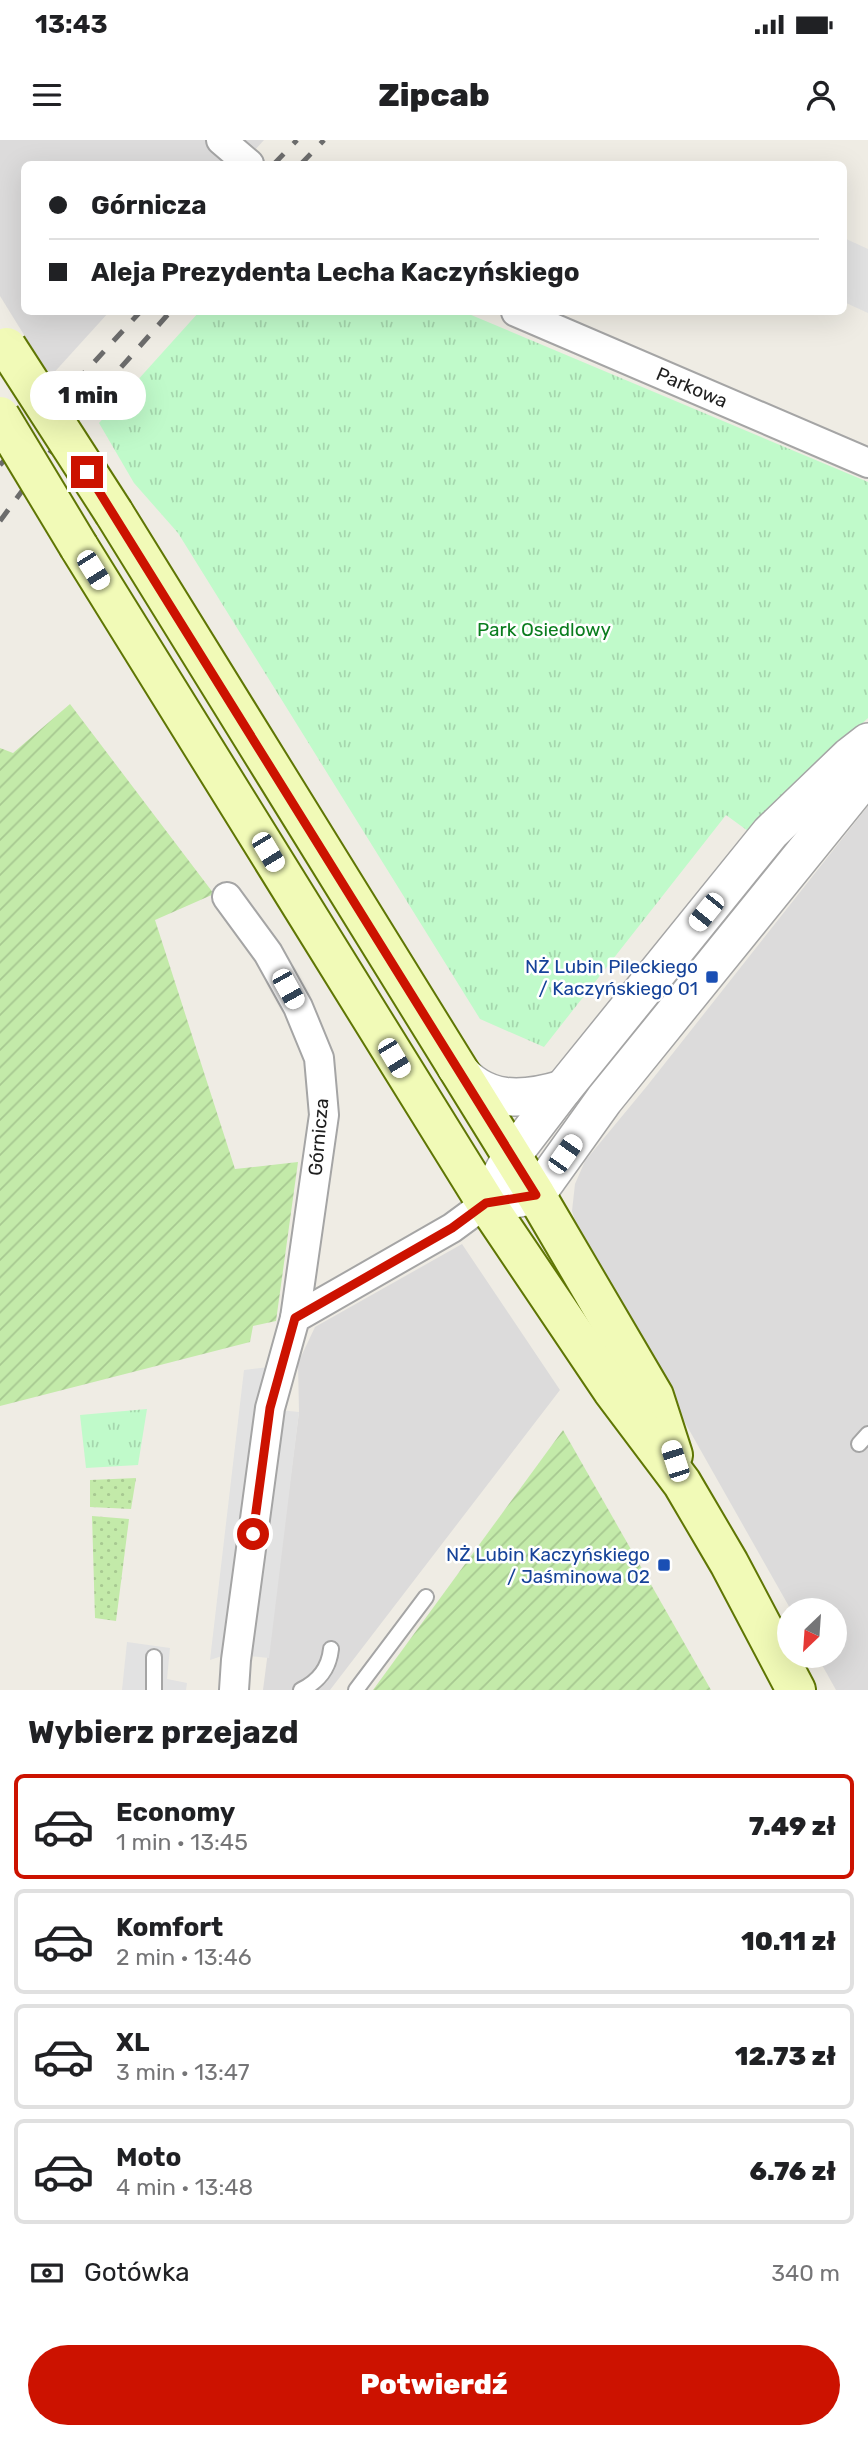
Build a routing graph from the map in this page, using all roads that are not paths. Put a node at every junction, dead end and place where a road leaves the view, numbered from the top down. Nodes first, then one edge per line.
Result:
1 (221, 140) edge
2 (245, 161) edge
3 (523, 315) edge
4 (3, 342) edge
5 (0, 416) edge
6 (868, 463) edge
7 (868, 742) edge
8 (868, 774) edge
9 (227, 897) dead end
10 (456, 1067) junction
11 (563, 1089) junction
12 (511, 1157) junction
13 (536, 1195) junction
14 (486, 1203) junction
15 (295, 1318) junction
16 (682, 1483) junction
17 (426, 1597) dead end
18 (331, 1649) dead end
19 (154, 1657) dead end
20 (153, 1690) edge
21 (234, 1690) edge
22 (301, 1690) edge
23 (356, 1690) edge
24 (796, 1690) edge

1 - 2 street
3 - 6 street, Parkowa
4 - 10 main road, bridge
5 - 14 main road, bridge
7 - 11 street
8 - 13 street
9 - 15 street, Górnicza
10 - 11 street
10 - 12 main road
11 - 12 street
12 - 13 main road
12 - 14 street
13 - 14 street
13 - 16 main road
14 - 15 street
14 - 16 main road
15 - 21 street, Górnicza
16 - 24 main road
17 - 23 lane
18 - 22 lane
19 - 20 lane

